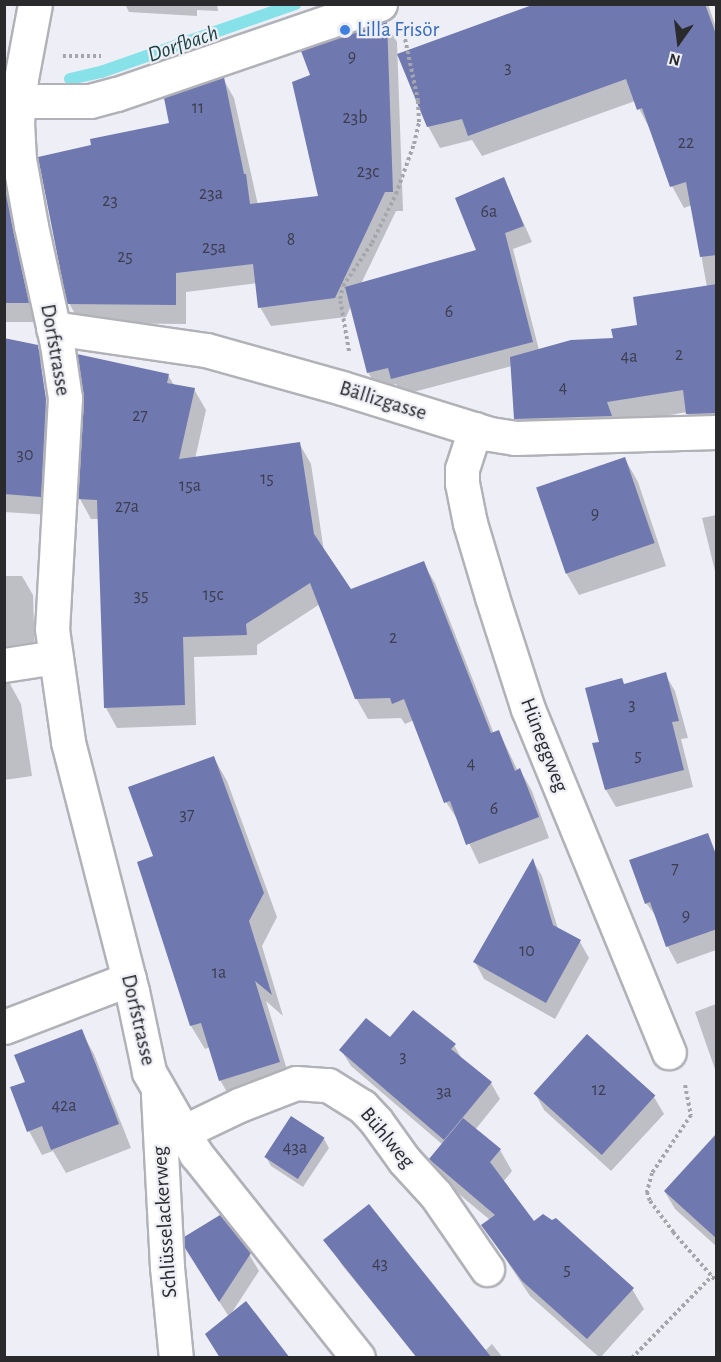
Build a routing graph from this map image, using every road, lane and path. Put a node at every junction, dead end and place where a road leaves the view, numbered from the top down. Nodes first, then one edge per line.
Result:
1 (35, 4) edge
2 (391, 14) edge
3 (108, 54) dead end
4 (17, 65) edge
5 (53, 328) junction
6 (357, 392) junction
7 (475, 429) junction
8 (717, 432) edge
9 (55, 657) junction
10 (4, 665) edge
11 (129, 979) junction
12 (4, 1027) edge
13 (669, 1052) joint
14 (157, 1087) junction
15 (183, 1132) junction
16 (487, 1269) dead end
17 (712, 1276) junction
18 (717, 1281) edge
19 (176, 1358) edge
20 (358, 1358) edge
21 (632, 1358) edge

1 - 4 street, Dorfstrasse
2 - 4 street
2 - 6 path
3 - 4 path
4 - 5 street, Dorfstrasse
5 - 6 street, Bällizgasse
5 - 9 street, Dorfstrasse
6 - 7 street, Bällizgasse
7 - 8 street, Bällizgasse
7 - 13 street, Hüneggweg
9 - 10 street
9 - 11 street, Dorfstrasse
11 - 12 street
11 - 14 street, Dorfstrasse
13 - 17 path
14 - 15 street, Dorfstrasse
14 - 19 street, Schlüsselackerweg
15 - 16 street, Bühlweg
15 - 20 street, Dorfstrasse
17 - 18 path
17 - 21 path

